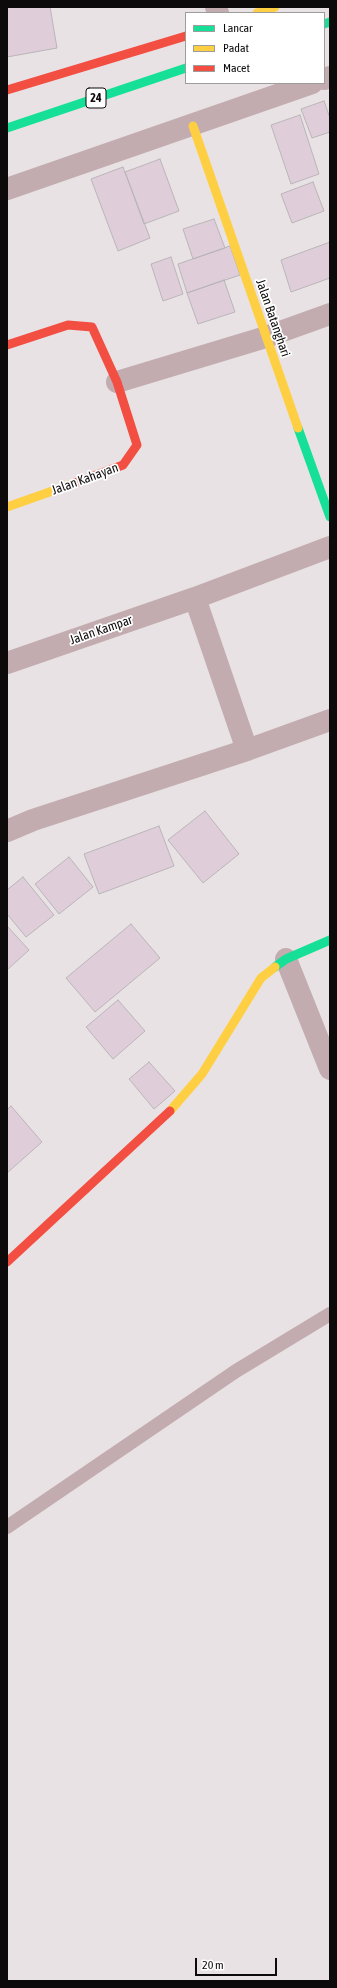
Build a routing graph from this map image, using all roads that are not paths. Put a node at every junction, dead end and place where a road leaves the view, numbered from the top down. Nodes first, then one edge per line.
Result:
1 (275, 7) edge
2 (260, 12) edge
3 (185, 36) edge
4 (185, 68) edge
5 (309, 84) edge
6 (7, 90) edge
7 (193, 126) junction
8 (7, 128) edge
9 (7, 189) edge
10 (330, 314) edge
11 (266, 337) junction
12 (7, 345) edge
13 (118, 382) junction
14 (7, 507) edge
15 (330, 517) edge
16 (330, 547) edge
17 (195, 598) junction
18 (7, 663) edge
19 (330, 720) edge
20 (247, 750) junction
21 (7, 831) edge
22 (330, 940) edge
23 (286, 959) junction
24 (330, 1069) edge
25 (7, 1262) edge
26 (330, 1314) edge
27 (7, 1527) edge

1 - 2 main road
3 - 6 main road
4 - 8 main road, 24
5 - 7 street
7 - 9 street
7 - 11 main road, Jalan Batanghari
10 - 11 street
11 - 13 street
11 - 15 main road, Jalan Batanghari
12 - 13 main road, Jalan Kahayan
13 - 14 main road, Jalan Kahayan
16 - 17 street, Jalan Kampar
17 - 18 street, Jalan Kampar
17 - 20 street
19 - 20 street
20 - 21 street
22 - 23 main road
23 - 24 street
23 - 25 main road
26 - 27 lane

